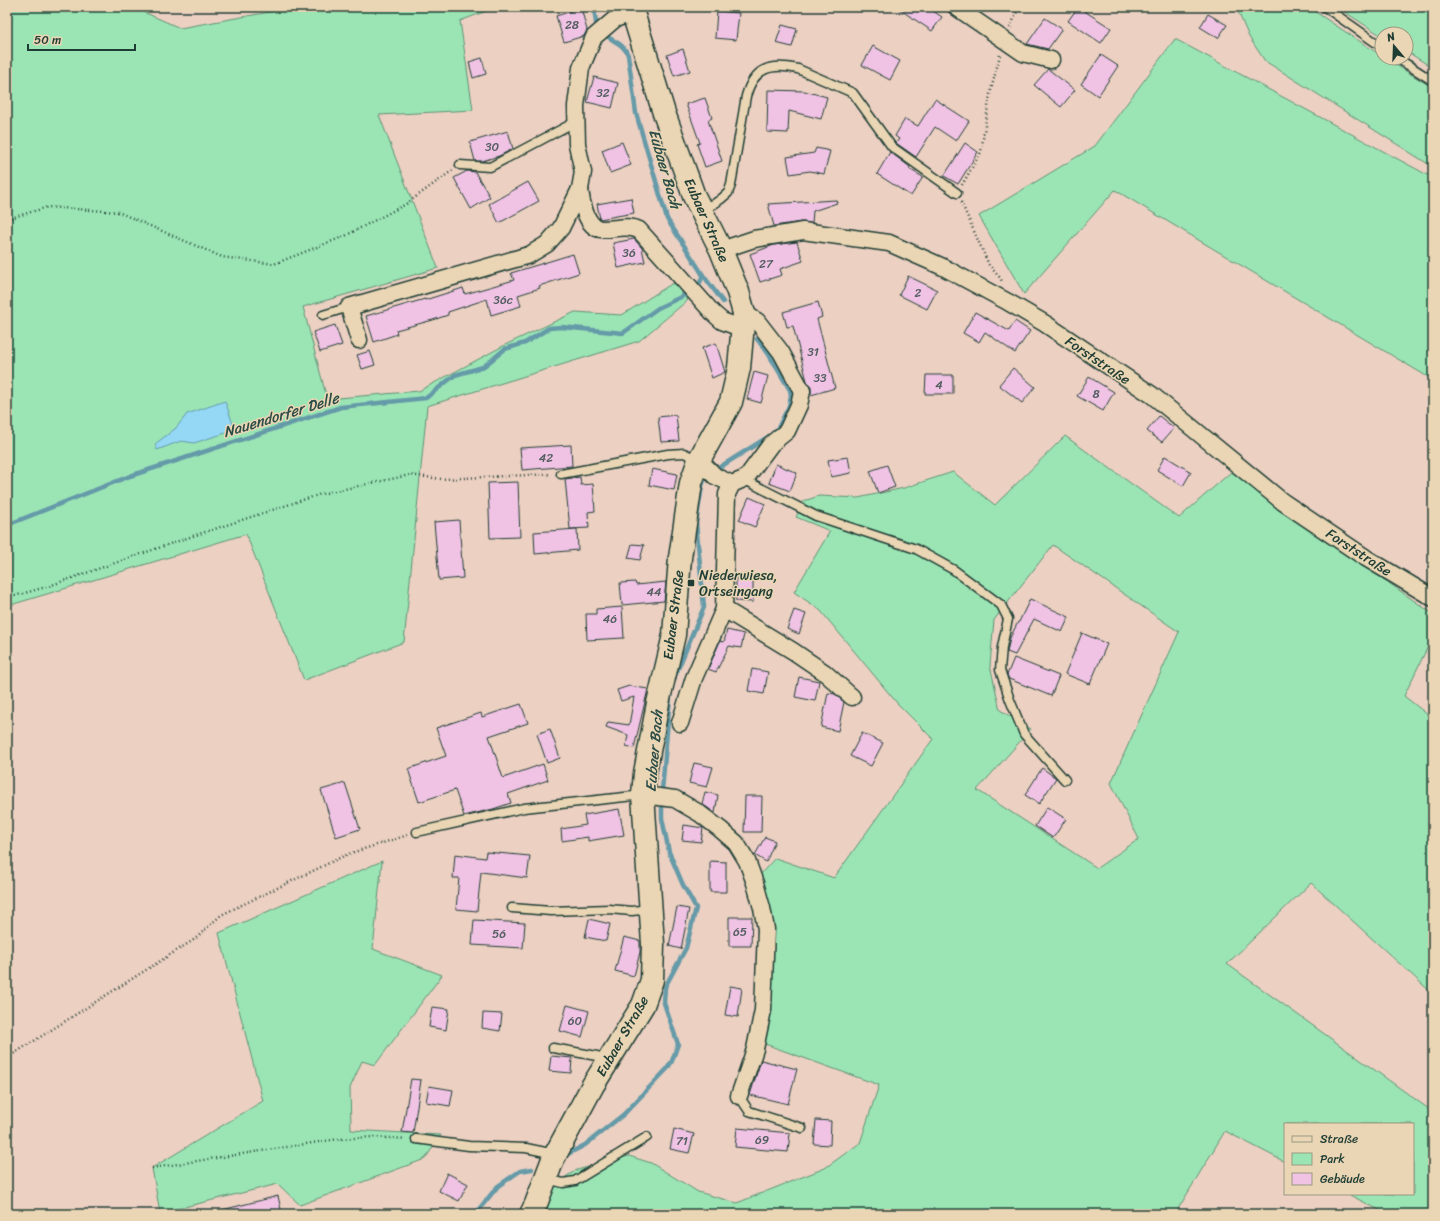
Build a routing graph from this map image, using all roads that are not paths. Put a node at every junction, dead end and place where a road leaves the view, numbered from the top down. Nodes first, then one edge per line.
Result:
1 (956, 7) edge
2 (1325, 7) edge
3 (634, 10) edge
4 (1374, 41) edge
5 (1051, 60) dead end
6 (1410, 66) edge
7 (1433, 81) edge
8 (575, 122) junction
9 (460, 165) road end
10 (580, 189) junction
11 (957, 193) road end
12 (701, 209) junction
13 (721, 250) junction
14 (349, 307) junction
15 (323, 315) dead end
16 (743, 321) junction
17 (359, 340) dead end
18 (708, 468) junction
19 (561, 474) road end
20 (738, 482) junction
21 (1433, 598) edge
22 (724, 609) junction
23 (852, 696) dead end
24 (680, 723) dead end
25 (1065, 780) dead end
26 (656, 796) junction
27 (416, 832) road end
28 (512, 908) dead end
29 (651, 909) junction
30 (553, 1048) dead end
31 (608, 1061) junction
32 (739, 1096) joint
33 (802, 1128) dead end
34 (647, 1137) dead end
35 (416, 1139) road end
36 (556, 1154) junction
37 (546, 1178) junction
38 (531, 1214) edge

1 - 5 street
2 - 4 lane
3 - 8 street, Eubaer Straße
3 - 12 street, Eubaer Straße
6 - 7 lane
8 - 9 lane
8 - 10 street, Eubaer Straße
10 - 14 street, Eubaer Straße
10 - 16 street, Eubaer Straße
11 - 12 lane
12 - 13 street, Eubaer Straße
13 - 16 street, Eubaer Straße
13 - 21 street, Forststraße
14 - 15 lane
14 - 17 street
16 - 18 street, Eubaer Straße
16 - 20 street, Eubaer Straße
18 - 19 lane
18 - 20 street
18 - 26 street, Eubaer Straße
20 - 22 street, Eubaer Straße
20 - 25 lane
22 - 23 street
22 - 24 street, Eubaer Straße
26 - 27 lane
26 - 29 street, Eubaer Straße
26 - 32 street
28 - 29 lane
29 - 31 street, Eubaer Straße
30 - 31 lane
31 - 36 street, Eubaer Straße
32 - 33 lane
34 - 37 lane
35 - 36 lane
36 - 37 street, Eubaer Straße
37 - 38 street, Eubaer Straße

